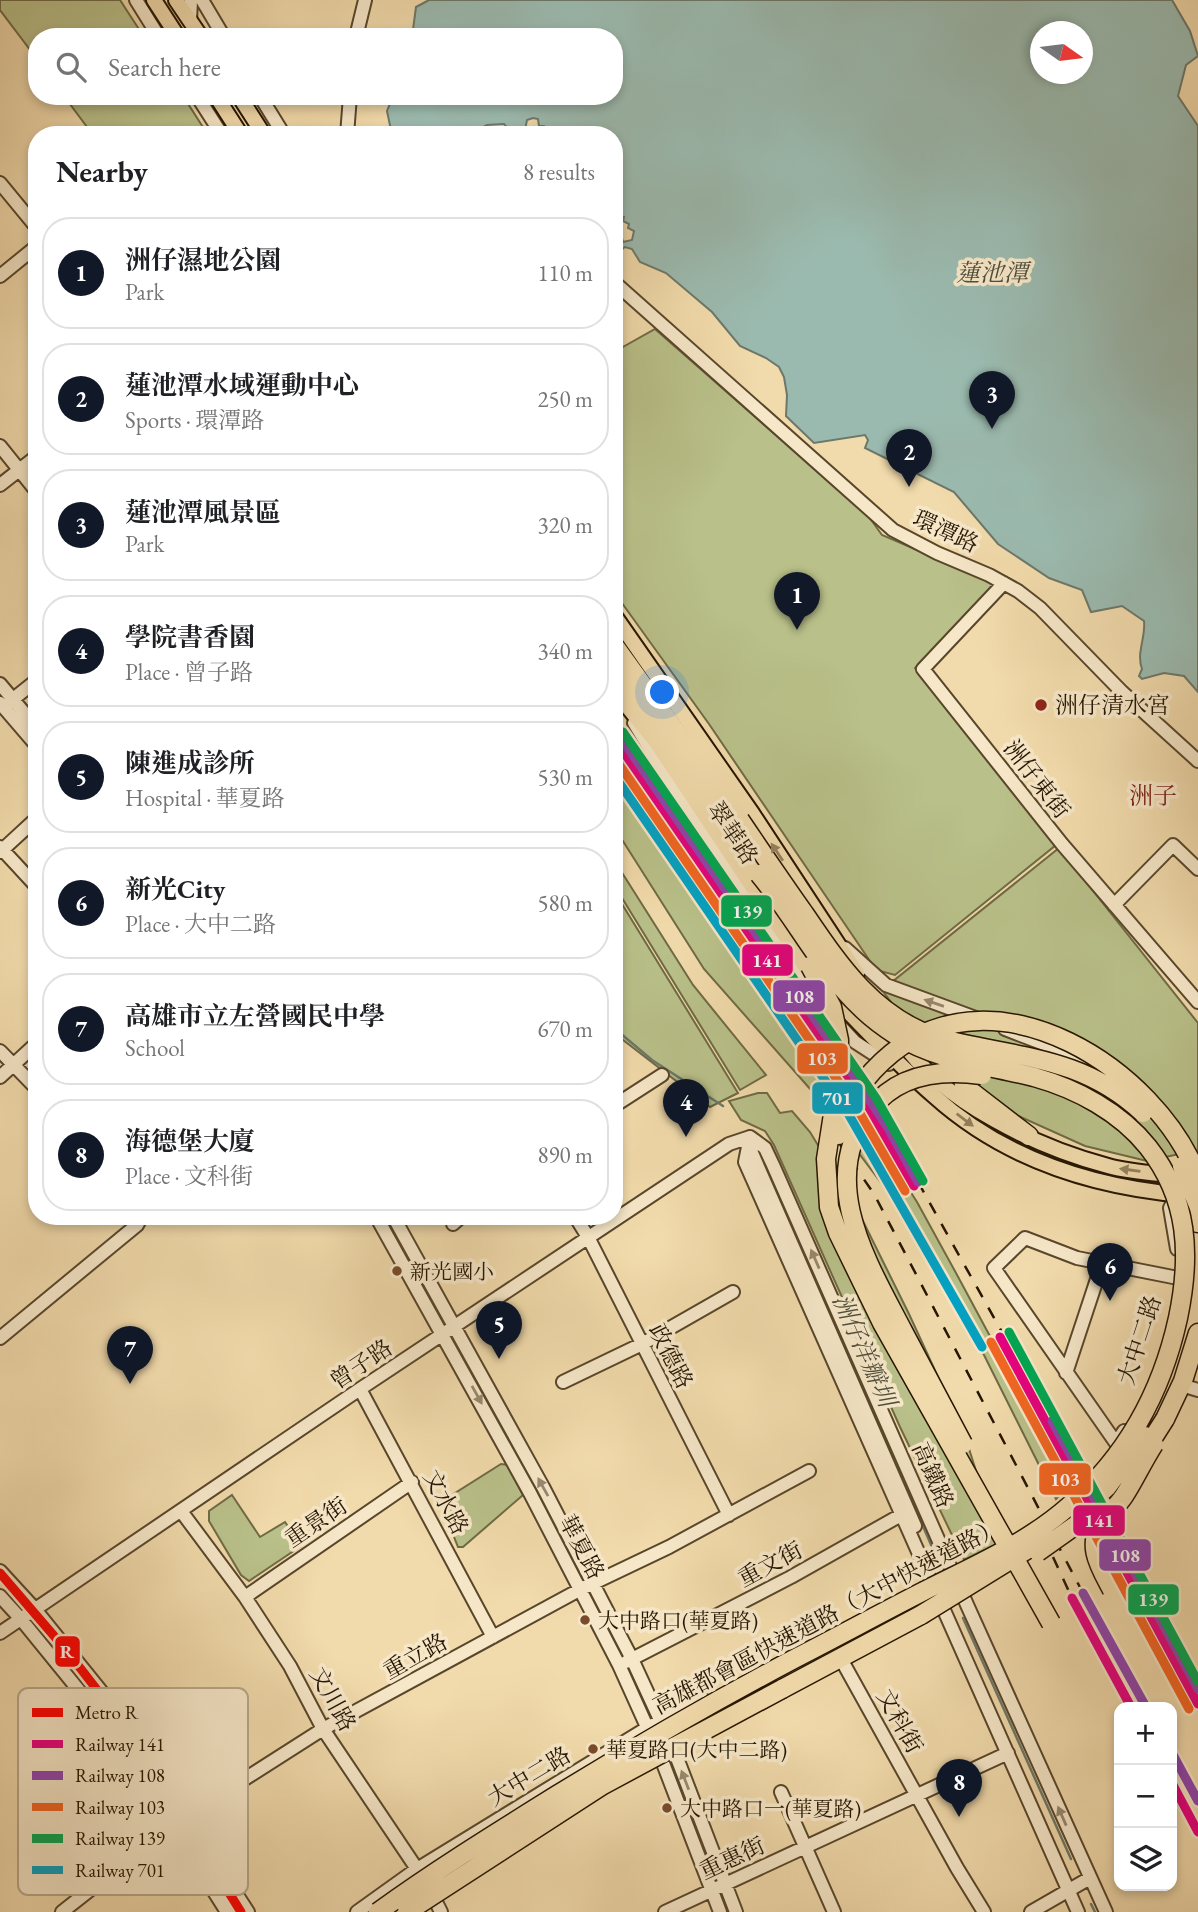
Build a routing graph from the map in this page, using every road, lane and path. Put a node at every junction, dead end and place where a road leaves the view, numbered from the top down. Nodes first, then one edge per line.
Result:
1 (136, 0) edge
2 (154, 0) edge
3 (176, 0) edge
4 (191, 0) edge
5 (365, 0) edge
6 (204, 4) edge
7 (190, 21) junction
8 (153, 28) edge
9 (172, 28) edge
10 (195, 28) edge
11 (219, 28) edge
12 (358, 28) edge
13 (203, 105) edge
14 (222, 105) edge
15 (245, 105) edge
16 (266, 105) edge
17 (349, 105) edge
18 (216, 126) edge
19 (235, 126) edge
20 (258, 126) edge
21 (279, 126) edge
22 (348, 126) edge
23 (0, 183) edge
24 (28, 217) edge
25 (28, 253) edge
26 (0, 276) edge
27 (623, 290) edge
28 (0, 447) edge
29 (28, 463) edge
30 (19, 470) junction
31 (28, 481) edge
32 (0, 485) edge
33 (1004, 583) junction
34 (623, 628) edge
35 (623, 658) edge
36 (623, 677) edge
37 (0, 684) edge
38 (28, 687) edge
39 (623, 701) edge
40 (4, 705) edge
41 (28, 721) edge
42 (28, 735) edge
43 (1198, 761) edge
44 (28, 826) edge
45 (1, 850) edge
46 (1198, 869) edge
47 (759, 874) junction
48 (28, 878) edge
49 (1114, 905) junction
50 (834, 937) junction
51 (1198, 1002) edge
52 (0, 1051) edge
53 (28, 1052) edge
54 (13, 1065) junction
55 (662, 1075) dead end
56 (0, 1077) edge
57 (28, 1080) edge
58 (1059, 1086) junction
59 (623, 1100) edge
60 (1029, 1136) junction
61 (750, 1138) junction
62 (1198, 1159) edge
63 (1194, 1186) edge
64 (1174, 1198) junction
65 (623, 1214) edge
66 (1198, 1223) edge
67 (137, 1225) edge
68 (381, 1225) edge
69 (398, 1225) edge
70 (581, 1225) edge
71 (606, 1225) edge
72 (588, 1237) junction
73 (1183, 1244) dead end
74 (1102, 1264) junction
75 (1198, 1266) edge
76 (1178, 1278) junction
77 (733, 1292) dead end
78 (455, 1327) junction
79 (1198, 1333) edge
80 (443, 1335) junction
81 (0, 1338) edge
82 (642, 1344) junction
83 (1198, 1352) edge
84 (1167, 1363) junction
85 (1066, 1373) junction
86 (563, 1382) dead end
87 (360, 1389) junction
88 (1193, 1389) edge
89 (1165, 1419) junction
90 (957, 1453) junction
91 (809, 1471) dead end
92 (1138, 1480) dead end
93 (412, 1482) junction
94 (181, 1511) junction
95 (729, 1515) junction
96 (901, 1515) junction
97 (990, 1559) junction
98 (951, 1568) junction
99 (0, 1571) edge
100 (934, 1578) junction
101 (594, 1583) junction
102 (581, 1589) junction
103 (1112, 1590) dead end
104 (0, 1596) edge
105 (245, 1597) junction
106 (964, 1599) junction
107 (946, 1607) junction
108 (34, 1608) junction
109 (920, 1615) junction
110 (20, 1618) junction
111 (0, 1633) edge
112 (493, 1637) junction
113 (632, 1659) junction
114 (841, 1659) junction
115 (619, 1665) junction
116 (77, 1688) edge
117 (99, 1688) edge
118 (733, 1688) dead end
119 (782, 1689) junction
120 (739, 1708) dead end
121 (674, 1714) junction
122 (323, 1729) junction
123 (660, 1739) junction
124 (693, 1740) junction
125 (1008, 1753) junction
126 (248, 1777) edge
127 (781, 1792) dead end
128 (917, 1794) junction
129 (806, 1846) junction
130 (417, 1869) junction
131 (1090, 1878) junction
132 (725, 1885) junction
133 (1072, 1889) junction
134 (431, 1891) junction
135 (711, 1891) junction
136 (84, 1895) edge
137 (216, 1895) edge
138 (237, 1895) edge
139 (62, 1912) edge
140 (227, 1912) edge
141 (248, 1912) edge
142 (357, 1912) edge
143 (378, 1912) edge
144 (392, 1912) edge
145 (407, 1912) edge
146 (440, 1912) edge
147 (665, 1912) edge
148 (720, 1912) edge
149 (736, 1912) edge
150 (834, 1912) edge
151 (984, 1912) edge
152 (1031, 1912) edge
153 (1078, 1912) edge
154 (1087, 1912) edge
155 (1106, 1912) edge

1 - 8 street
2 - 9 main road
3 - 7 main road
4 - 6 street
4 - 7 street
5 - 12 street
6 - 11 street
7 - 10 main road
13 - 18 street
14 - 19 main road
15 - 20 main road
16 - 21 street
17 - 22 street
23 - 24 street
25 - 26 street
27 - 33 street, 環潭路
28 - 30 street
29 - 30 street
30 - 31 street
30 - 32 street
33 - 43 street, 環潭路
33 - 49 street, 洲仔東街
50 -> 34 main road, 翠華路
35 - 63 highway, bridge
36 - 47 highway, 高雄都會區快速道路（大中快速道路）
37 - 40 street
38 - 40 street
39 -> 64 main road, 翠華路
40 - 41 street
40 - 42 street
44 - 45 street
45 - 48 street
46 - 49 street
47 - 58 highway, 高雄都會區快速道路（大中快速道路）, bridge
47 - 90 highway, bridge
49 - 51 street, 洲仔東街
50 - 60 main road, 翠華路
62 -> 50 street, 翠華路
52 - 54 street
53 - 54 street
54 - 56 street
54 - 57 street
55 - 59 street
58 - 84 highway, 高雄都會區快速道路（大中快速道路）, bridge
58 - 90 highway, bridge
63 -> 60 main road, 翠華路
60 - 84 highway, bridge
61 - 65 street, 曾子路
61 - 96 street, 高鐵路
98 -> 61 street, 高鐵路
61 - 100 street, 高鐵路
62 - 63 street
63 - 64 main road, 翠華路
63 - 66 highway
63 - 90 highway, bridge
64 - 73 street
64 - 76 street, 大中二路
67 - 81 street
68 - 80 street, 華夏路
69 - 78 street, 華夏路
70 - 72 street, 政德路
71 - 72 street, 曾子路
72 - 78 street, 曾子路
72 - 82 street, 政德路
74 - 76 street
74 - 85 street
74 - 85 street
75 - 109 highway, bridge
76 - 85 street, 大中二路
77 - 82 street
78 - 80 street, 曾子路
101 -> 78 street, 華夏路
79 - 89 highway, 高雄都會區快速道路（大中快速道路）
80 - 87 street, 曾子路
80 -> 102 street, 華夏路
82 - 86 street
82 - 95 street, 政德路
83 - 88 street
84 - 97 highway, 高雄都會區快速道路（大中快速道路）, bridge
87 - 93 street, 文水路
87 - 94 street, 曾子路
88 - 92 street
89 - 103 highway, bridge
89 - 109 highway, 高雄都會區快速道路（大中快速道路）, bridge
91 - 95 street, 重立路
93 - 105 street, 重景街
93 - 112 street, 文水路
94 - 105 street, 文川路
94 - 108 street, 曾子路
95 - 101 street, 重立路
96 - 100 street, 高鐵路
96 - 113 street, 重文街
97 - 123 highway, bridge
97 - 143 highway, 高雄都會區快速道路（大中快速道路）, bridge
98 - 100 street, 大中二路
98 - 106 street, 高鐵路
99 - 108 street
100 - 107 street, 高鐵路
100 - 121 street, 大中二路
101 - 102 street, 重立路
101 - 113 street, 華夏路
102 - 112 street, 重立路
102 - 115 street, 華夏路
104 - 110 street
105 - 122 street, 文川路
106 - 107 street, 大中二路
131 -> 106 street, 高鐵路
107 - 114 street, 大中二路
107 - 125 street, 高鐵路
107 - 133 street, 高鐵路
108 - 110 street, 曾子路
108 - 117 street
109 - 119 highway, 高雄都會區快速道路（大中快速道路）
110 - 111 street, 曾子路
110 - 116 street
112 - 122 street, 重立路
113 - 115 street, 重文街
113 - 123 street, 華夏路
114 - 124 street, 大中二路
114 - 128 street, 文科街
115 - 123 street, 華夏路
118 - 121 street
119 - 134 highway, bridge
119 - 145 highway, 高雄都會區快速道路（大中快速道路）, bridge
120 - 124 street, 大中二路
121 - 123 street, 大中二路
122 - 126 street, 重立路
122 - 130 street, 文川路
123 - 124 street, 大中二路
123 - 130 street, 大中二路
132 -> 123 street, 華夏路
123 - 134 street, 大中二路
123 - 135 street, 華夏路
125 - 128 street, 重惠街
125 - 133 street, 高鐵路
127 - 129 street
128 - 129 street, 重惠街
128 - 151 street, 文科街
129 - 132 street, 重惠街
129 - 150 street
130 - 134 street, 文川路
130 - 142 street, 大中二路
131 - 133 street
131 - 155 street, 高鐵路
132 - 135 street, 重惠街
132 - 149 street, 華夏路
133 - 152 street
133 - 153 street, 高鐵路
133 - 154 street, 高鐵路
134 - 144 street
134 - 145 street, 大中二路
134 - 146 street, 文川路
135 - 147 street, 重惠街
135 - 148 street, 華夏路
136 - 139 street, 重立路
137 - 140 street
138 - 141 street

